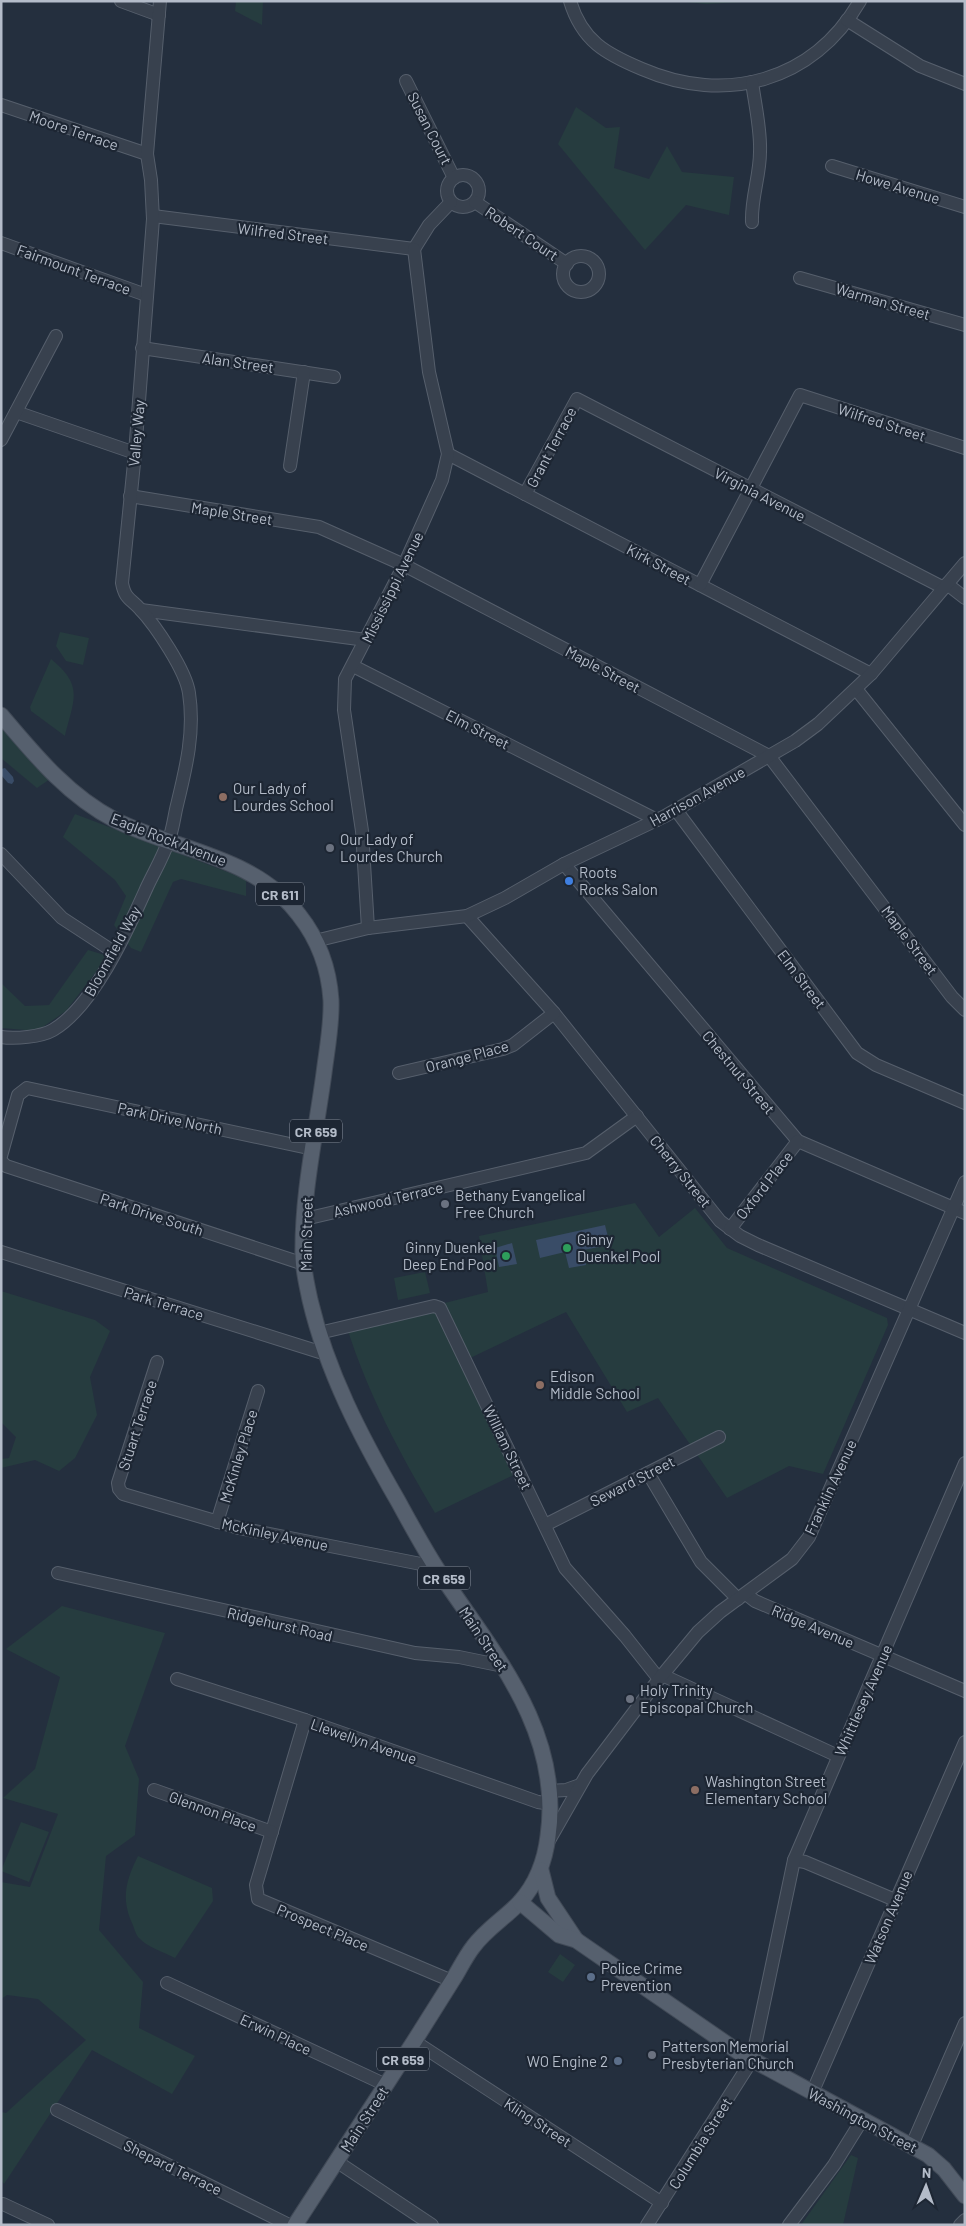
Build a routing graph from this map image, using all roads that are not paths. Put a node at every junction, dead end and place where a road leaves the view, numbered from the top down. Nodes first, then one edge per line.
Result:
1 (121, 1) edge
2 (160, 1) edge
3 (570, 1) edge
4 (860, 1) edge
5 (159, 15) junction
6 (847, 20) junction
7 (406, 81) dead end
8 (752, 82) junction
9 (965, 84) edge
10 (1, 105) edge
11 (147, 154) junction
12 (832, 166) dead end
13 (454, 178) junction
14 (451, 202) junction
15 (475, 202) junction
16 (965, 207) edge
17 (153, 216) junction
18 (752, 222) dead end
19 (1, 243) edge
20 (414, 248) junction
21 (566, 264) dead end
22 (800, 278) dead end
23 (146, 295) junction
24 (965, 325) edge
25 (56, 336) dead end
26 (142, 348) junction
27 (304, 372) junction
28 (334, 377) dead end
29 (577, 399) joint
30 (16, 412) junction
31 (1, 440) edge
32 (965, 448) edge
33 (135, 454) junction
34 (448, 454) junction
35 (290, 466) dead end
36 (750, 488) junction
37 (525, 494) junction
38 (130, 496) junction
39 (965, 563) edge
40 (404, 565) junction
41 (700, 585) junction
42 (946, 586) junction
43 (965, 598) edge
44 (141, 610) junction
45 (366, 640) junction
46 (353, 666) junction
47 (871, 674) junction
48 (856, 689) junction
49 (1, 714) edge
50 (769, 756) junction
51 (676, 810) junction
52 (657, 820) junction
53 (965, 825) edge
54 (169, 841) junction
55 (1, 854) edge
56 (564, 864) junction
57 (467, 916) junction
58 (368, 928) junction
59 (315, 941) junction
60 (114, 952) junction
61 (965, 1010) edge
62 (554, 1012) junction
63 (1, 1037) edge
64 (400, 1073) dead end
65 (965, 1103) edge
66 (637, 1116) junction
67 (798, 1141) junction
68 (314, 1149) junction
69 (1, 1156) edge
70 (1, 1161) edge
71 (965, 1182) edge
72 (959, 1211) edge
73 (305, 1219) junction
74 (730, 1229) junction
75 (1, 1252) edge
76 (304, 1264) junction
77 (909, 1309) junction
78 (319, 1332) junction
79 (965, 1334) edge
80 (326, 1354) junction
81 (157, 1362) dead end
82 (258, 1391) dead end
83 (719, 1437) dead end
84 (965, 1463) edge
85 (648, 1473) junction
86 (119, 1489) joint
87 (218, 1522) junction
88 (545, 1525) junction
89 (436, 1567) junction
90 (58, 1573) dead end
91 (742, 1596) junction
92 (884, 1656) junction
93 (503, 1666) junction
94 (661, 1677) junction
95 (177, 1679) dead end
96 (965, 1691) edge
97 (305, 1720) junction
98 (965, 1742) edge
99 (838, 1756) junction
100 (580, 1784) junction
101 (154, 1790) dead end
102 (550, 1797) junction
103 (272, 1832) junction
104 (547, 1844) junction
105 (794, 1860) junction
106 (541, 1870) junction
107 (895, 1900) junction
108 (520, 1902) junction
109 (576, 1940) junction
110 (452, 1981) junction
111 (167, 1983) dead end
112 (965, 2023) edge
113 (414, 2041) junction
114 (752, 2060) junction
115 (386, 2085) junction
116 (812, 2093) junction
117 (57, 2110) dead end
118 (862, 2120) junction
119 (912, 2146) junction
120 (336, 2161) junction
121 (965, 2196) edge
122 (662, 2203) junction
123 (3, 2204) dead end
124 (965, 2220) edge
125 (48, 2225) edge
126 (289, 2225) edge
127 (295, 2225) edge
128 (432, 2225) edge
129 (647, 2225) edge
130 (789, 2225) edge
131 (960, 2225) edge

1 - 5 street
2 - 5 street, Valley Way
3 - 8 street
4 - 6 street
5 - 11 street, Valley Way
6 - 8 street
6 - 9 street
7 - 13 street, Susan Court
8 - 18 street
10 - 11 street, Moore Terrace
11 - 17 street, Valley Way
12 - 16 street, Howe Avenue
13 - 14 street, Susan Court
13 - 15 street
14 - 15 street, Robert Court
14 - 20 street
15 - 21 street, Robert Court
17 - 20 street, Wilfred Street
17 - 23 street, Valley Way
19 - 23 street, Fairmount Terrace
20 - 34 street, Mississippi Avenue
22 - 24 street, Warman Street
23 - 26 street, Valley Way
25 - 30 street
26 - 27 street, Alan Street
26 - 33 street, Valley Way
27 - 28 street, Alan Street
27 - 35 street
29 - 36 street, Virginia Avenue
29 - 37 street, Grant Terrace
30 - 31 street
30 - 33 street
32 - 36 street, Wilfred Street
33 - 38 street, Valley Way
34 - 37 street, Kirk Street
34 - 40 street, Mississippi Avenue
36 - 41 street
36 - 42 street, Virginia Avenue
37 - 41 street, Kirk Street
38 - 40 street, Maple Street
38 - 44 street, Valley Way
39 - 42 street, Harrison Avenue
40 - 45 street, Mississippi Avenue
40 - 50 street, Maple Street
41 - 47 street, Kirk Street
42 - 43 street, Virginia Avenue
42 - 47 street, Harrison Avenue
44 - 45 street
44 - 54 street, Valley Way
45 - 46 street, Mississippi Avenue
46 - 52 street, Elm Street
46 - 58 street, Mississippi Avenue
47 - 48 street, Harrison Avenue
48 - 50 street, Harrison Avenue
48 - 53 street
49 - 54 main road, Eagle Rock Avenue / CR 611
50 - 51 street, Harrison Avenue
50 - 61 street, Maple Street
51 - 52 street, Harrison Avenue
51 - 65 street, Elm Street
52 - 56 street, Harrison Avenue
54 - 59 main road, Eagle Rock Avenue / CR 611
54 - 60 street, Bloomfield Way
55 - 60 street
56 - 57 street, Harrison Avenue
56 - 67 street, Chestnut Street
57 - 58 street, Harrison Avenue
57 - 62 street, Cherry Street
58 - 59 street
59 - 68 main road, Main Street / CR 659
60 - 63 street, Bloomfield Way
62 - 64 street, Orange Place
62 - 66 street, Cherry Street
66 - 73 street, Ashwood Terrace
66 - 74 street, Cherry Street
67 - 72 street, Chestnut Street
67 - 74 street, Oxford Place
68 - 69 street, Park Drive North
68 - 73 main road, Main Street / CR 659
70 - 76 street, Park Drive South
71 - 72 street, Franklin Avenue
72 - 77 street, Franklin Avenue
73 - 76 main road, Main Street / CR 659
74 - 77 street, Cherry Street
75 - 80 street, Park Terrace
76 - 78 main road, Main Street / CR 659
77 - 79 street, Cherry Street
77 - 91 street, Franklin Avenue
78 - 80 main road, Main Street / CR 659
78 - 88 street, William Street
80 - 89 main road, Main Street / CR 659
81 - 86 street, Stuart Terrace
82 - 87 street, McKinley Place
83 - 85 street, Seward Street
84 - 92 street, Whittlesey Avenue
85 - 88 street, Seward Street
85 - 91 street, Ridge Avenue
86 - 87 street, McKinley Avenue
87 - 89 street, McKinley Avenue
88 - 94 street, William Street
89 - 93 main road, Main Street / CR 659
90 - 93 street, Ridgehurst Road
91 - 92 street, Ridge Avenue
91 - 94 street, Franklin Avenue
92 - 96 street, Ridge Avenue
92 - 99 street, Whittlesey Avenue
93 - 102 main road, Main Street / CR 659
94 - 99 street, William Street
94 - 100 street, Franklin Avenue
95 - 97 street, Llewellyn Avenue
97 - 102 street, Llewellyn Avenue
97 - 103 street
98 - 107 street, Watson Avenue
99 - 105 street, Whittlesey Avenue
100 - 102 street
100 - 104 street, Franklin Avenue
101 - 103 street, Glennon Place
102 - 104 main road, Main Street / CR 659
103 - 110 street, Prospect Place
104 - 106 main road, Main Street / CR 659
105 - 107 street
105 - 114 street, Whittlesey Avenue
106 - 108 main road, Main Street / CR 659
106 - 109 main road, Washington Street
107 - 116 street, Watson Avenue
108 - 109 main road, Washington Street
108 - 110 main road, Main Street / CR 659
109 - 114 main road, Washington Street
110 - 113 main road, Main Street / CR 659
111 - 115 street, Erwin Place
112 - 119 street
113 - 115 main road, Main Street / CR 659
113 - 122 street, Kling Street
114 - 116 main road, Washington Street
114 - 122 street, Columbia Street
115 - 120 main road, Main Street / CR 659
116 - 118 main road, Washington Street
117 - 126 street, Shepard Terrace
118 - 119 main road, Washington Street
118 - 130 street
119 - 121 main road, Washington Street
120 - 127 main road, Main Street / CR 659
120 - 128 street
122 - 129 street, Columbia Street
123 - 125 street
124 - 131 street

